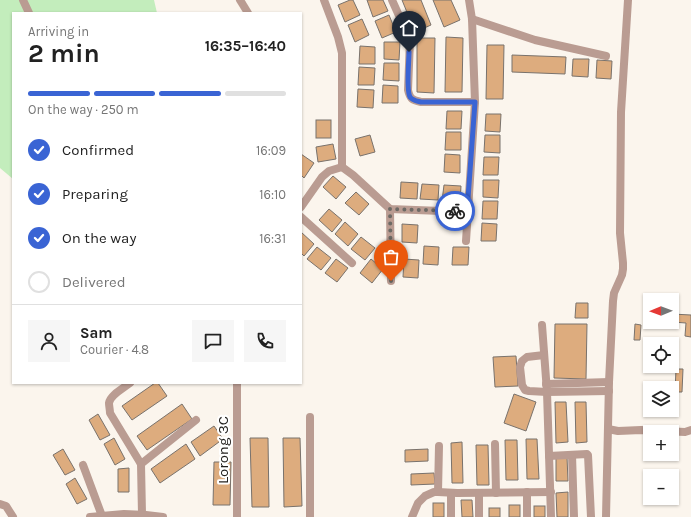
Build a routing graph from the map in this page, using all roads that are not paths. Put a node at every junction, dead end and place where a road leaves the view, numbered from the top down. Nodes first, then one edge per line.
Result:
1 (23, 0) edge
2 (240, 0) edge
3 (324, 0) edge
4 (392, 0) edge
5 (469, 0) edge
6 (628, 0) edge
7 (29, 12) edge
8 (247, 12) edge
9 (472, 19) junction
10 (606, 56) dead end
11 (475, 102) junction
12 (342, 167) junction
13 (302, 206) edge
14 (390, 209) junction
15 (467, 212) junction
16 (302, 218) edge
17 (466, 241) dead end
18 (352, 263) dead end
19 (391, 281) dead end
20 (542, 325) dead end
21 (544, 355) junction
22 (129, 384) edge
23 (236, 384) edge
24 (609, 386) junction
25 (547, 388) junction
26 (310, 417) dead end
27 (196, 420) dead end
28 (608, 429) junction
29 (691, 430) edge
30 (495, 444) dead end
31 (439, 446) dead end
32 (572, 455) junction
33 (549, 456) junction
34 (141, 464) junction
35 (83, 465) dead end
36 (438, 492) junction
37 (527, 492) junction
38 (551, 492) junction
39 (451, 493) junction
40 (479, 493) junction
41 (496, 493) junction
42 (0, 504) edge
43 (142, 514) junction
44 (102, 516) junction
45 (13, 517) edge
46 (90, 517) edge
47 (163, 517) edge
48 (237, 517) edge
49 (310, 517) edge
50 (412, 517) edge
51 (451, 517) edge
52 (479, 517) edge
53 (527, 517) edge
54 (551, 517) edge
55 (574, 517) edge
56 (591, 517) edge
57 (606, 517) edge

1 - 7 street
2 - 8 street
3 - 12 street
4 - 11 street
5 - 9 street
6 - 24 street
9 - 10 street
9 - 11 street
11 - 15 street
12 - 13 street
12 - 14 street
14 - 15 street
14 - 19 street
15 - 17 street
16 - 18 street
20 - 21 street
21 - 25 street
21 - 25 street
22 - 34 street
23 - 48 street, Lorong 3C
24 - 25 street
24 - 28 street
25 - 33 street
26 - 49 street
27 - 34 street
28 - 29 street
28 - 57 street
30 - 41 street
31 - 36 street
32 - 33 street
32 - 55 street
32 - 56 street
33 - 38 street
34 - 43 street
35 - 44 street
36 - 39 street
36 - 50 street
37 - 38 street
37 - 41 street
37 - 53 street
38 - 54 street
39 - 40 street
39 - 51 street
40 - 41 street
40 - 52 street
42 - 45 street
43 - 44 street
43 - 47 street
44 - 46 street

